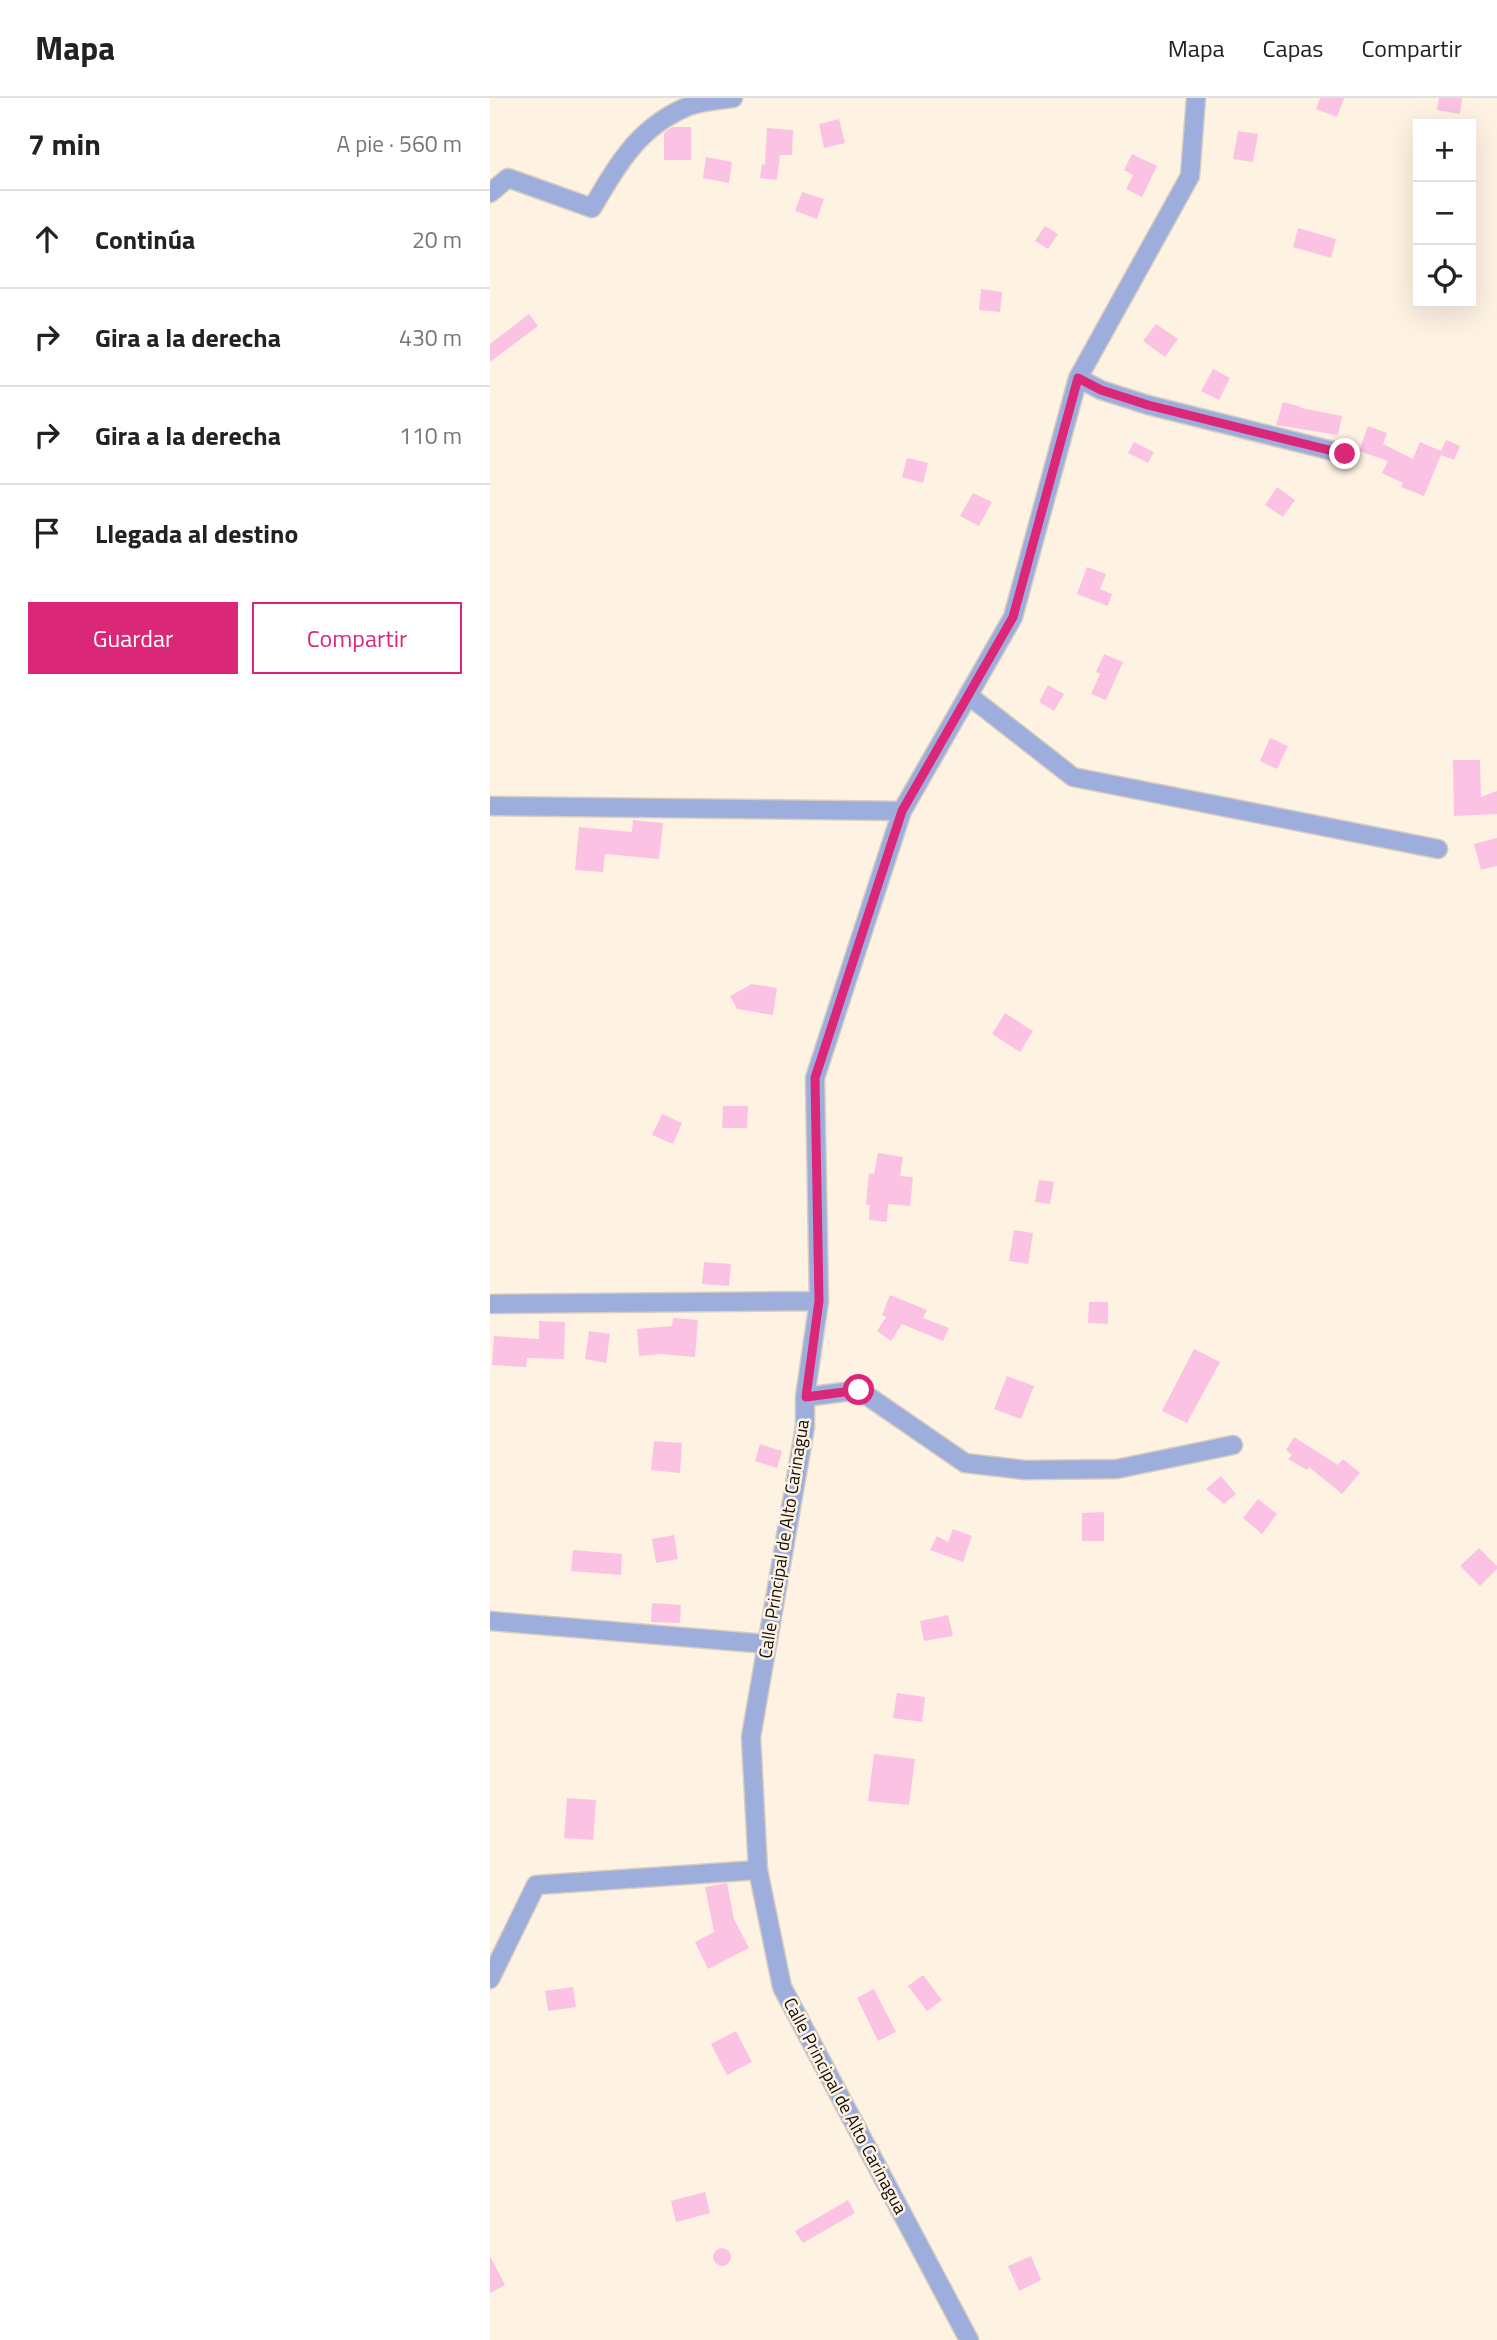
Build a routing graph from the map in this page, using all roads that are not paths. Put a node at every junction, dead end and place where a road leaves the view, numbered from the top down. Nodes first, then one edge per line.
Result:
1 (733, 98) edge
2 (1196, 98) edge
3 (490, 193) edge
4 (1078, 378) junction
5 (1345, 454) dead end
6 (968, 695) junction
7 (490, 806) edge
8 (902, 811) junction
9 (1437, 849) dead end
10 (819, 1301) junction
11 (490, 1304) edge
12 (806, 1397) junction
13 (1233, 1445) dead end
14 (490, 1621) edge
15 (766, 1644) junction
16 (758, 1870) junction
17 (490, 1979) edge
18 (969, 2340) edge

1 - 3 street
2 - 4 street, Calle Principal de Alto Carinagua
4 - 5 street
4 - 6 street, Calle Principal de Alto Carinagua
6 - 8 street, Calle Principal de Alto Carinagua
6 - 9 street
7 - 8 street
8 - 10 street, Calle Principal de Alto Carinagua
10 - 11 street
10 - 12 street, Calle Principal de Alto Carinagua
12 - 13 street
12 - 15 street, Calle Principal de Alto Carinagua
14 - 15 street
15 - 16 street, Calle Principal de Alto Carinagua
16 - 17 street
16 - 18 street, Calle Principal de Alto Carinagua

